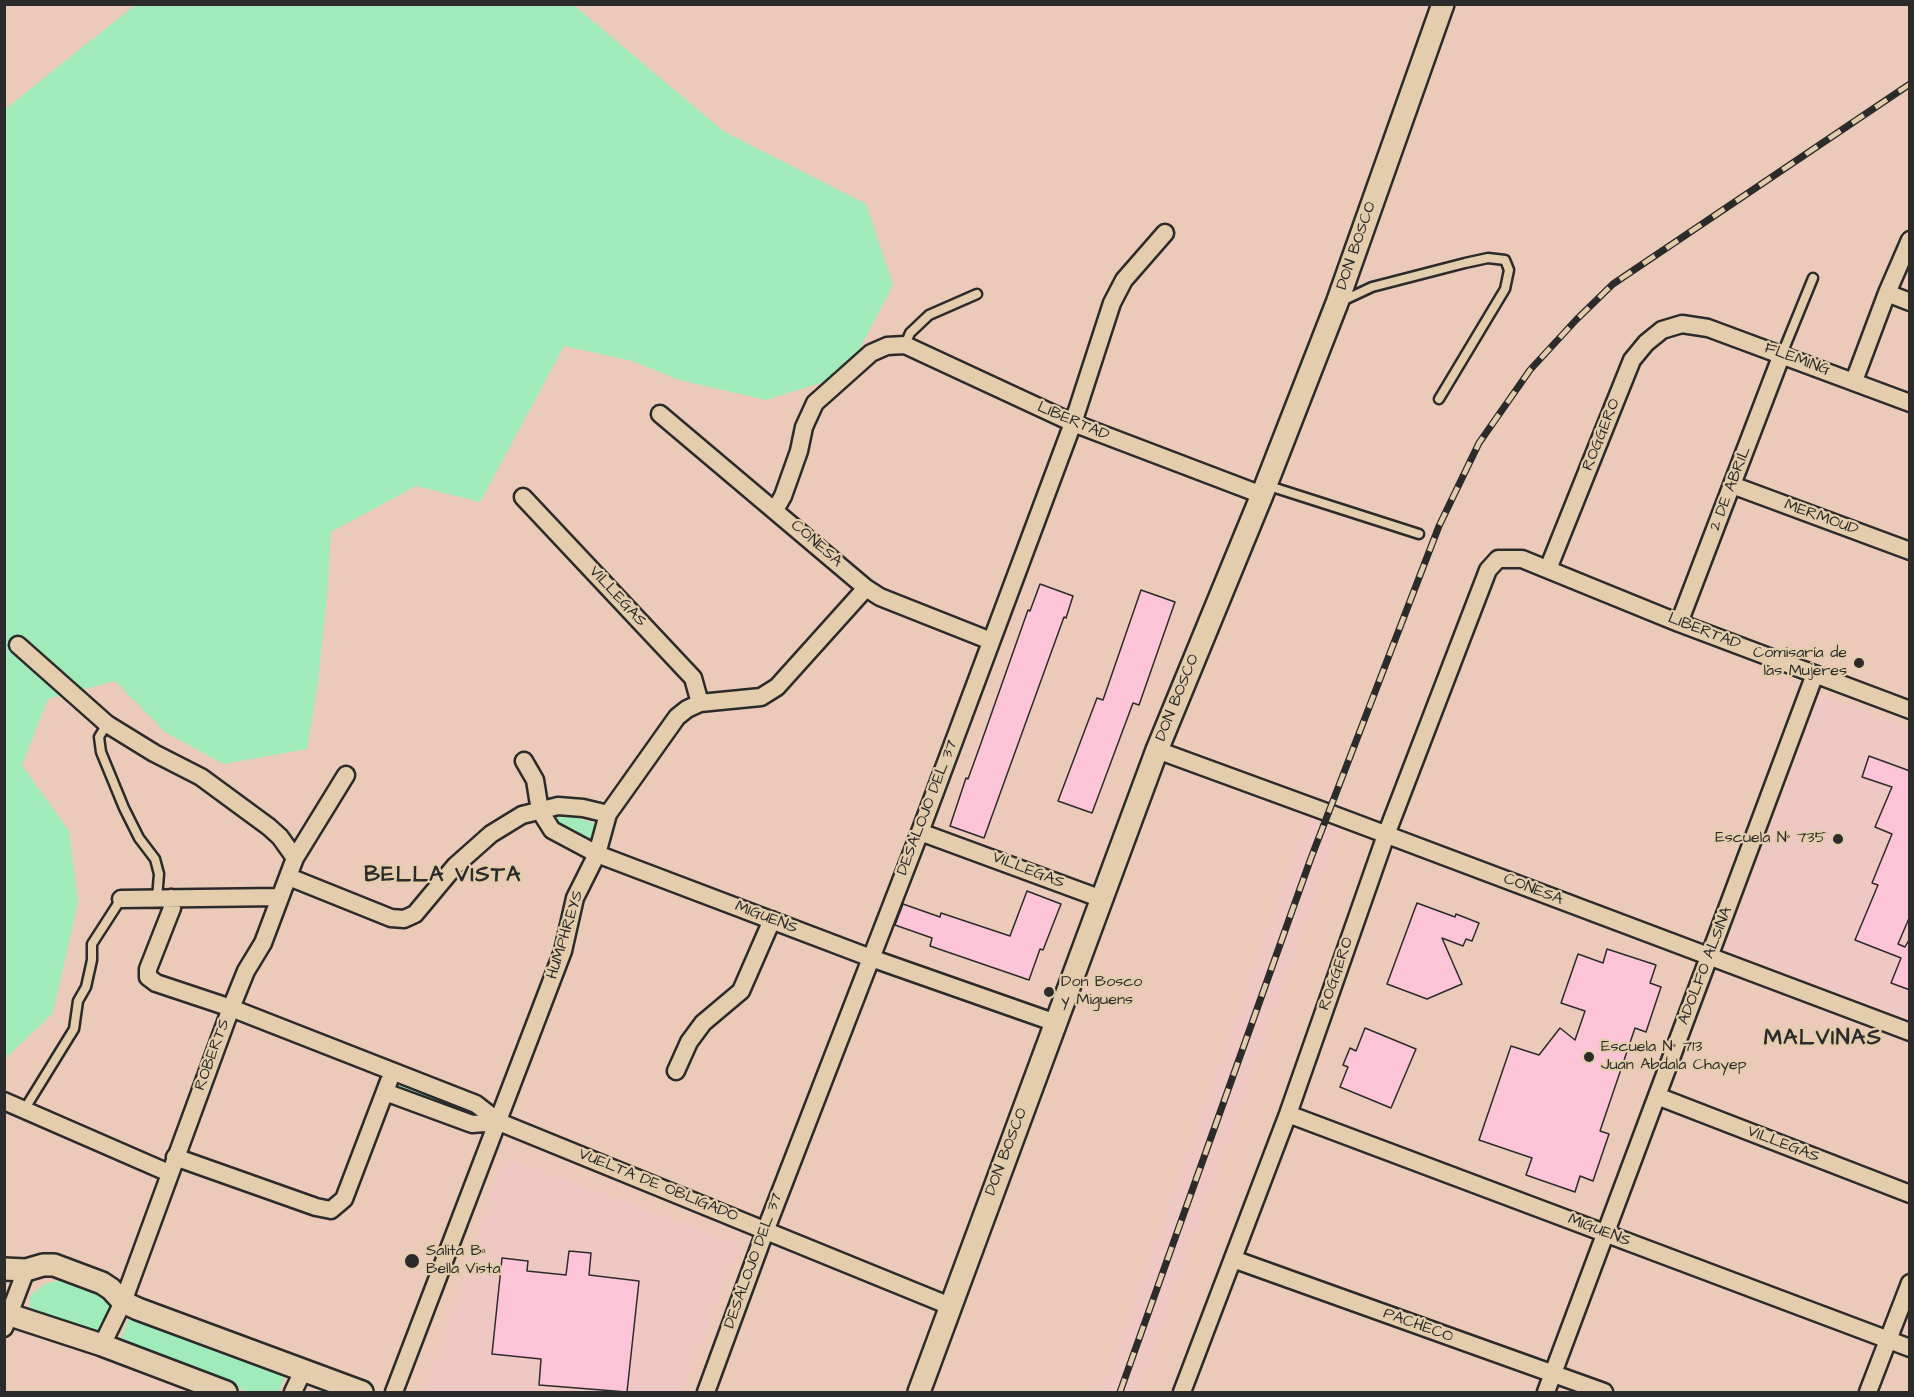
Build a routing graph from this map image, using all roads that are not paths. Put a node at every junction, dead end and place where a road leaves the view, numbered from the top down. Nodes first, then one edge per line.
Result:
1 (1443, 4) edge
2 (1165, 233) dead end
3 (1910, 240) edge
4 (1814, 278) dead end
5 (1887, 292) junction
6 (977, 294) dead end
7 (1910, 302) edge
8 (1337, 303) junction
9 (1682, 324) joint
10 (905, 345) junction
11 (1782, 354) junction
12 (1854, 381) junction
13 (1439, 399) dead end
14 (1910, 403) edge
15 (660, 414) dead end
16 (1073, 423) junction
17 (1732, 485) junction
18 (1263, 490) junction
19 (523, 497) dead end
20 (775, 510) junction
21 (1419, 534) dead end
22 (1910, 551) edge
23 (1498, 560) joint
24 (1548, 569) junction
25 (866, 588) junction
26 (1679, 623) junction
27 (991, 641) junction
28 (18, 645) dead end
29 (1815, 674) junction
30 (700, 703) junction
31 (1910, 710) edge
32 (107, 724) junction
33 (1157, 750) junction
34 (524, 761) dead end
35 (346, 776) dead end
36 (540, 811) junction
37 (608, 814) junction
38 (920, 832) junction
39 (1386, 835) junction
40 (597, 854) junction
41 (295, 858) junction
42 (289, 877) junction
43 (279, 897) junction
44 (164, 898) junction
45 (121, 899) joint
46 (1101, 899) junction
47 (772, 920) junction
48 (1709, 957) junction
49 (871, 958) junction
50 (231, 1008) junction
51 (1056, 1023) junction
52 (1910, 1032) edge
53 (392, 1071) junction
54 (676, 1071) dead end
55 (385, 1092) junction
56 (1657, 1096) junction
57 (4, 1101) edge
58 (24, 1110) junction
59 (1288, 1114) junction
60 (499, 1122) junction
61 (172, 1165) junction
62 (1910, 1194) edge
63 (766, 1229) junction
64 (1607, 1234) junction
65 (1233, 1259) junction
66 (4, 1269) edge
67 (26, 1270) junction
68 (1910, 1282) edge
69 (123, 1302) junction
70 (950, 1306) junction
71 (6, 1319) edge
72 (1888, 1341) junction
73 (102, 1346) junction
74 (1910, 1348) edge
75 (303, 1371) junction
76 (1553, 1374) junction
77 (226, 1392) edge
78 (292, 1392) edge
79 (362, 1392) edge
80 (394, 1392) edge
81 (706, 1392) edge
82 (919, 1392) edge
83 (1182, 1392) edge
84 (1546, 1392) edge
85 (1604, 1392) edge
86 (1868, 1392) edge

1 - 8 street, DON BOSCO
2 - 16 street, DESALOJO DEL 37
3 - 5 street
4 - 11 lane
5 - 7 street
5 - 12 street
6 - 10 lane
8 - 13 lane
8 - 18 street, DON BOSCO
9 - 11 street, FLEMING
9 - 24 street, ROGGERO
10 - 16 street, LIBERTAD
10 - 20 street, LIBERTAD
11 - 12 street, FLEMING
11 - 17 street, 2 DE ABRIL
12 - 14 street, FLEMING
15 - 20 street, CONESA
16 - 18 street, LIBERTAD
16 - 27 street, DESALOJO DEL 37
17 - 22 street, MERMOUD
17 - 26 street, 2 DE ABRIL
18 - 21 lane
18 - 33 street, DON BOSCO
19 - 30 street, VILLEGAS
20 - 25 street, CONESA
23 - 24 street, LIBERTAD
23 - 39 street, ROGGERO
24 - 26 street, LIBERTAD
25 - 27 street, CONESA
25 - 30 street, HUMPHREYS
26 - 29 street, LIBERTAD
27 - 38 street, DESALOJO DEL 37
28 - 32 street
29 - 31 street, LIBERTAD
29 - 48 street, ADOLFO ALSINA
30 - 37 street, HUMPHREYS
32 - 41 street
32 - 44 lane
33 - 39 street, CONESA
33 - 46 street, DON BOSCO
34 - 36 street
35 - 41 street, ROBERTS
36 - 37 street
36 - 40 street, MIGUENS
36 - 42 street
37 - 40 street, HUMPHREYS
38 - 46 street, VILLEGAS
38 - 49 street, DESALOJO DEL 37
39 - 48 street, CONESA
39 - 59 street, ROGGERO
40 - 47 street, MIGUENS
40 - 60 street, HUMPHREYS
41 - 42 street, ROBERTS
42 - 43 street, ROBERTS
43 - 44 street
43 - 50 street, ROBERTS
44 - 45 street
44 - 50 street, VUELTA DE OBLIGADO
45 - 58 lane
46 - 51 street, DON BOSCO
47 - 49 street, MIGUENS
47 - 54 street
48 - 52 street, CONESA
48 - 56 street, ADOLFO ALSINA
49 - 51 street, MIGUENS
49 - 63 street, DESALOJO DEL 37
50 - 53 street, VUELTA DE OBLIGADO
50 - 61 street, ROBERTS
51 - 70 street, DON BOSCO
53 - 55 street
53 - 60 street, VUELTA DE OBLIGADO
55 - 60 street, VUELTA DE OBLIGADO
55 - 61 street
56 - 62 street, VILLEGAS
56 - 64 street, ADOLFO ALSINA
57 - 58 street
58 - 61 street
59 - 64 street, MIGUENS
59 - 65 street, ROGGERO
60 - 63 street, VUELTA DE OBLIGADO
60 - 80 street, HUMPHREYS
61 - 69 street, ROBERTS
63 - 70 street, VUELTA DE OBLIGADO
63 - 81 street, DESALOJO DEL 37
64 - 72 street, MIGUENS
64 - 76 street, ADOLFO ALSINA
65 - 76 street, PACHECO
65 - 83 street, ROGGERO
66 - 67 street
67 - 69 street
67 - 71 street
68 - 72 street
69 - 73 street, ROBERTS
69 - 75 street
70 - 82 street, DON BOSCO
71 - 73 street
72 - 74 street, MIGUENS
72 - 86 street
73 - 77 street
75 - 78 street
75 - 79 street
76 - 84 street, ADOLFO ALSINA
76 - 85 street, PACHECO

